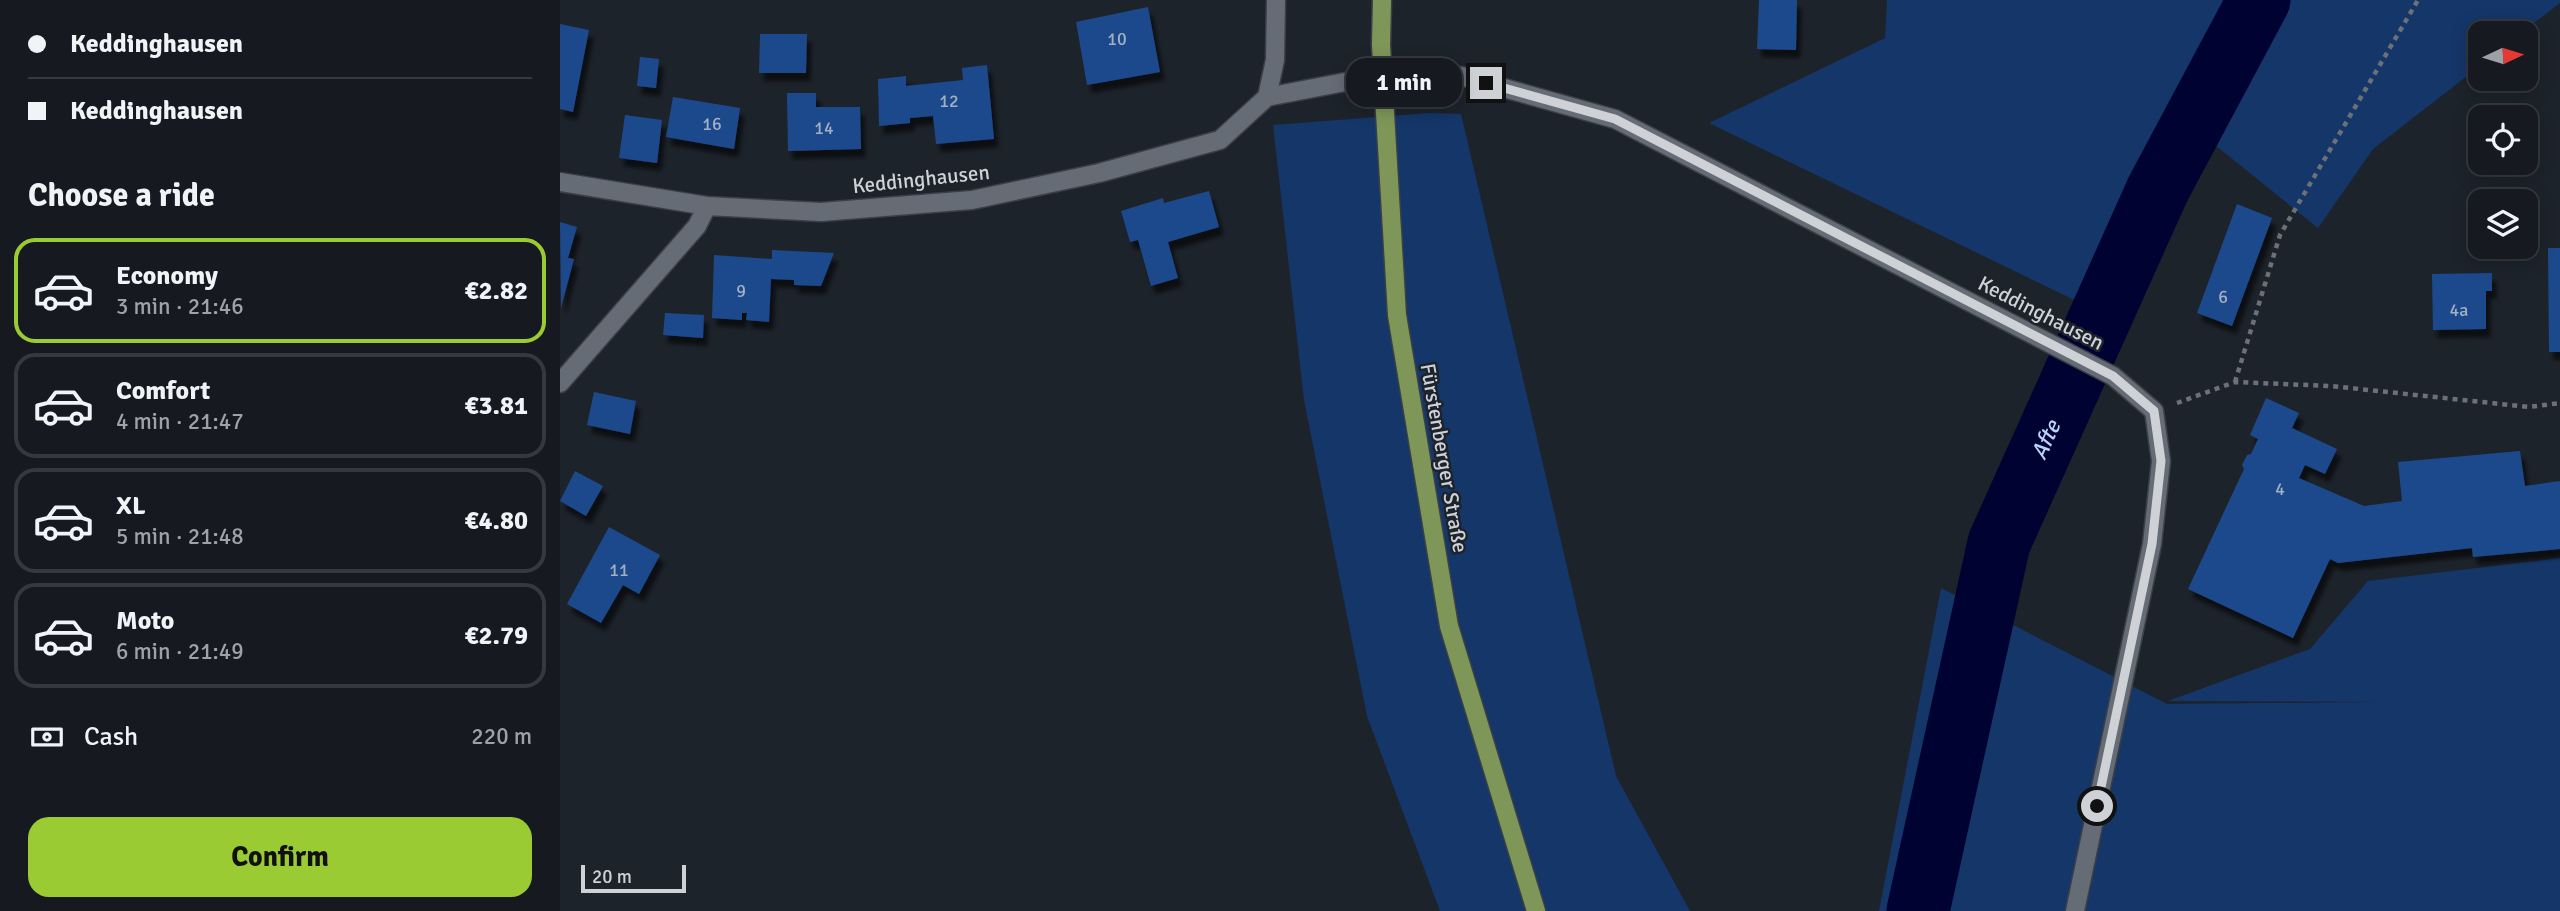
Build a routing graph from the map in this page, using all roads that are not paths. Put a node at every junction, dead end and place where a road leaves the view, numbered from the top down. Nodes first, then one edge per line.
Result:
1 (1276, 0) edge
2 (1382, 0) edge
3 (1433, 76) tunnel mouth
4 (1345, 82) tunnel mouth
5 (1266, 97) junction
6 (560, 182) edge
7 (707, 206) junction
8 (560, 383) edge
9 (1536, 911) edge
10 (2075, 911) edge

1 - 5 street
2 - 9 main road, Fürstenberger Straße
3 - 10 street, Keddinghausen
4 - 5 street
5 - 7 street, Keddinghausen
6 - 7 street, Keddinghausen
7 - 8 street

